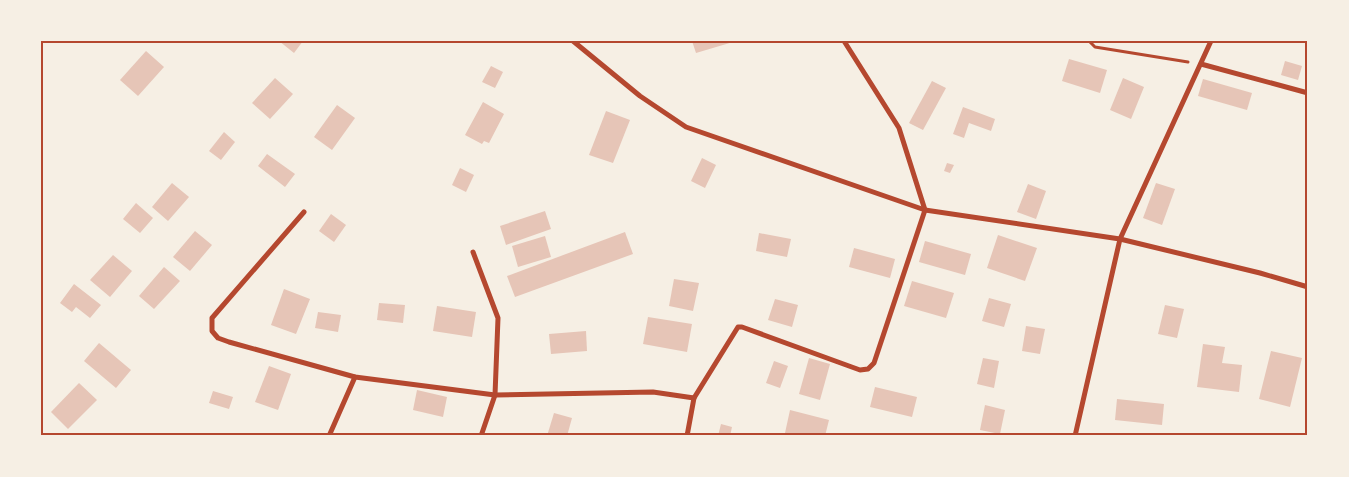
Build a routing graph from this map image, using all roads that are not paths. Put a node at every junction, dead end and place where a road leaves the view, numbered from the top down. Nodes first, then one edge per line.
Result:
1 (573, 41) edge
2 (844, 41) edge
3 (1211, 41) edge
4 (1201, 64) junction
5 (1308, 93) edge
6 (925, 210) junction
7 (304, 212) dead end
8 (1120, 239) junction
9 (473, 252) dead end
10 (1308, 287) edge
11 (356, 376) junction
12 (495, 394) junction
13 (694, 398) junction
14 (328, 436) edge
15 (481, 436) edge
16 (686, 436) edge
17 (1075, 436) edge

1 - 6 street
2 - 6 street
3 - 4 street
4 - 5 street
4 - 8 street
6 - 8 street
6 - 13 street
7 - 11 street
8 - 10 street
8 - 17 street
9 - 12 street
11 - 12 street
11 - 14 street
12 - 13 street
12 - 15 street
13 - 16 street

